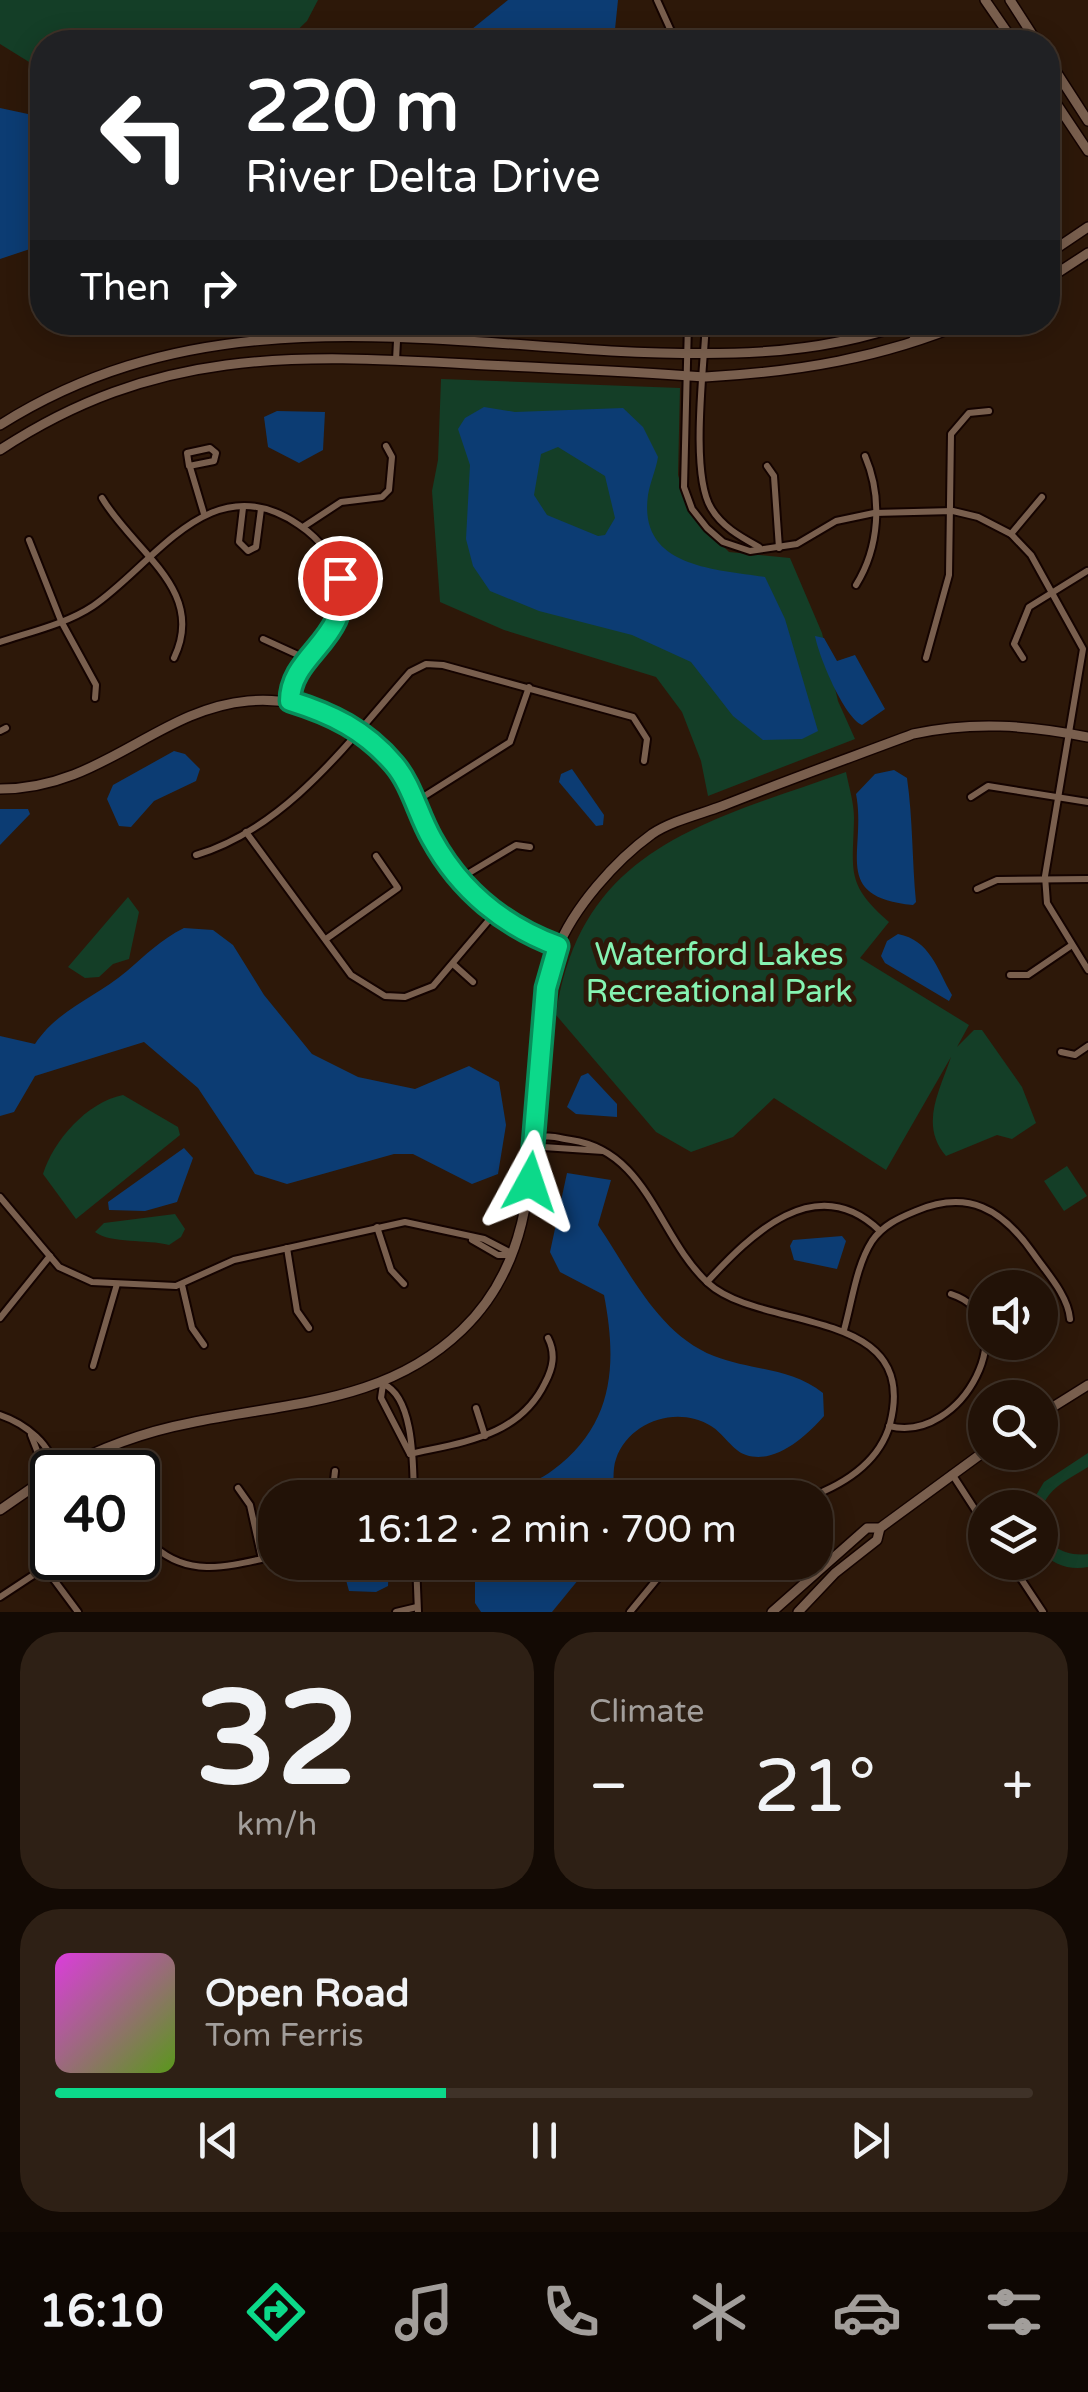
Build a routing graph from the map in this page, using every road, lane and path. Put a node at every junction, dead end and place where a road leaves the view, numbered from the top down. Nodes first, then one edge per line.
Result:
1 (657, 0) edge
2 (986, 0) edge
3 (1010, 0) edge
4 (671, 30) edge
5 (1006, 30) edge
6 (1029, 30) edge
7 (1060, 78) edge
8 (1060, 109) edge
9 (1088, 121) edge
10 (1088, 151) edge
11 (1088, 228) edge
12 (1060, 246) edge
13 (1088, 253) edge
14 (1060, 271) edge
15 (687, 335) edge
16 (705, 335) edge
17 (859, 335) edge
18 (917, 335) edge
19 (932, 335) edge
20 (398, 338) junction
21 (910, 343) junction
22 (686, 355) junction
23 (704, 356) junction
24 (396, 360) junction
25 (686, 376) junction
26 (705, 377) junction
27 (989, 411) dead end
28 (11, 418) junction
29 (0, 425) edge
30 (22, 436) junction
31 (386, 446) dead end
32 (0, 450) edge
33 (866, 456) dead end
34 (189, 466) junction
35 (767, 466) dead end
36 (1042, 497) dead end
37 (102, 498) dead end
38 (244, 508) junction
39 (261, 509) junction
40 (954, 511) junction
41 (874, 513) junction
42 (204, 514) junction
43 (303, 527) junction
44 (1011, 534) junction
45 (29, 540) dead end
46 (760, 548) junction
47 (779, 548) junction
48 (148, 558) junction
49 (1087, 571) edge
50 (856, 585) dead end
51 (373, 587) dead end
52 (342, 588) junction
53 (1052, 591) junction
54 (61, 622) junction
55 (264, 640) dead end
56 (0, 642) edge
57 (174, 658) dead end
58 (926, 658) dead end
59 (1024, 658) dead end
60 (309, 660) junction
61 (1085, 671) edge
62 (529, 687) junction
63 (95, 698) dead end
64 (290, 701) junction
65 (358, 730) junction
66 (1069, 734) junction
67 (1088, 738) edge
68 (644, 762) dead end
69 (0, 789) edge
70 (1057, 795) junction
71 (970, 797) dead end
72 (415, 802) junction
73 (1088, 802) edge
74 (246, 832) junction
75 (530, 847) dead end
76 (196, 854) dead end
77 (376, 856) dead end
78 (1045, 876) junction
79 (459, 878) junction
80 (1088, 879) edge
81 (977, 888) dead end
82 (496, 913) junction
83 (326, 939) junction
84 (558, 946) junction
85 (1072, 946) junction
86 (453, 964) junction
87 (1088, 970) edge
88 (1010, 975) dead end
89 (473, 982) dead end
90 (1088, 1046) edge
91 (1061, 1052) dead end
92 (534, 1140) junction
93 (0, 1197) edge
94 (378, 1227) junction
95 (880, 1231) junction
96 (286, 1248) junction
97 (512, 1254) junction
98 (50, 1256) junction
99 (706, 1282) junction
100 (117, 1284) junction
101 (404, 1284) dead end
102 (182, 1285) junction
103 (951, 1294) dead end
104 (0, 1318) edge
105 (1070, 1319) dead end
106 (309, 1328) dead end
107 (844, 1330) junction
108 (548, 1338) dead end
109 (204, 1345) dead end
110 (93, 1366) dead end
111 (383, 1384) junction
112 (1088, 1385) edge
113 (1058, 1404) edge
114 (476, 1408) dead end
115 (0, 1415) edge
116 (889, 1426) junction
117 (486, 1436) junction
118 (37, 1450) edge
119 (110, 1450) edge
120 (410, 1454) junction
121 (968, 1462) edge
122 (335, 1471) dead end
123 (951, 1473) junction
124 (334, 1480) edge
125 (412, 1480) edge
126 (833, 1483) edge
127 (238, 1488) dead end
128 (30, 1489) edge
129 (968, 1499) edge
130 (0, 1510) edge
131 (880, 1528) junction
132 (258, 1541) edge
133 (160, 1548) edge
134 (258, 1560) edge
135 (184, 1564) junction
136 (179, 1577) dead end
137 (417, 1580) edge
138 (656, 1580) edge
139 (1022, 1580) edge
140 (0, 1597) edge
141 (418, 1610) edge
142 (78, 1612) edge
143 (396, 1612) edge
144 (630, 1612) edge
145 (772, 1612) edge
146 (798, 1612) edge
147 (1043, 1612) edge

1 - 4 street
2 - 5 street
3 - 6 street
7 - 9 street
8 - 10 street
11 - 12 street
13 - 14 street
15 - 22 street
16 - 23 street
17 - 23 street
18 - 21 street
19 - 21 street
20 - 22 street
20 - 24 street
20 - 28 street
21 - 26 street
22 - 23 street
22 - 25 street
23 - 26 street
24 - 25 street
24 - 30 street
25 - 26 street
25 - 46 street
26 - 46 street
27 - 40 street
28 - 29 street
28 - 30 street
30 - 32 street
31 - 43 street
33 - 41 street
34 - 34 street
34 - 42 street
35 - 47 street
36 - 44 street
37 - 48 street
38 - 39 street
38 - 39 street
38 - 42 street
39 - 43 street
40 - 41 street
40 - 44 street
40 - 58 street
41 - 47 street
41 - 50 street
42 - 48 street
43 - 52 street
44 - 53 street
45 - 54 street
46 - 47 street
48 - 54 street
48 - 57 street
49 - 53 street
51 - 52 street
52 - 60 street
53 - 59 street
53 - 61 street
54 - 56 street
54 - 63 street
55 - 60 street
60 - 64 street
61 - 66 street
62 - 65 street
62 - 68 street
62 - 72 street
64 - 65 street
64 - 69 street
65 - 72 street
65 - 74 street
66 - 67 street
66 - 70 street
66 - 84 street
70 - 71 street
70 - 73 street
70 - 78 street
72 - 79 street
74 - 76 street
74 - 83 street
75 - 79 street
77 - 83 street
78 - 80 street
78 - 81 street
78 - 85 street
79 - 82 street
82 - 84 street
82 - 86 street
83 - 86 street
84 - 92 street
85 - 87 street
85 - 88 street
86 - 89 street
90 - 91 street
92 - 97 street
92 - 99 street
93 - 98 street
94 - 96 street
94 - 97 street
94 - 101 street
95 - 99 street
95 - 105 street
95 - 107 street
96 - 102 street
96 - 106 street
97 - 111 street
98 - 100 street
98 - 104 street
99 - 107 street
100 - 102 street
100 - 110 street
102 - 109 street
103 - 116 street
107 - 116 street
108 - 117 street
111 - 119 street
111 - 120 street
111 - 120 street
112 - 113 street
114 - 117 street
115 - 118 street
116 - 126 street
117 - 120 street
120 - 125 street
121 - 123 street
122 - 124 street
123 - 129 street
123 - 131 street
127 - 132 street
128 - 130 street
131 - 145 street
131 - 146 street
133 - 135 street
134 - 135 street
135 - 136 street
137 - 141 street
138 - 144 street
139 - 147 street
140 - 142 street
141 - 143 street

